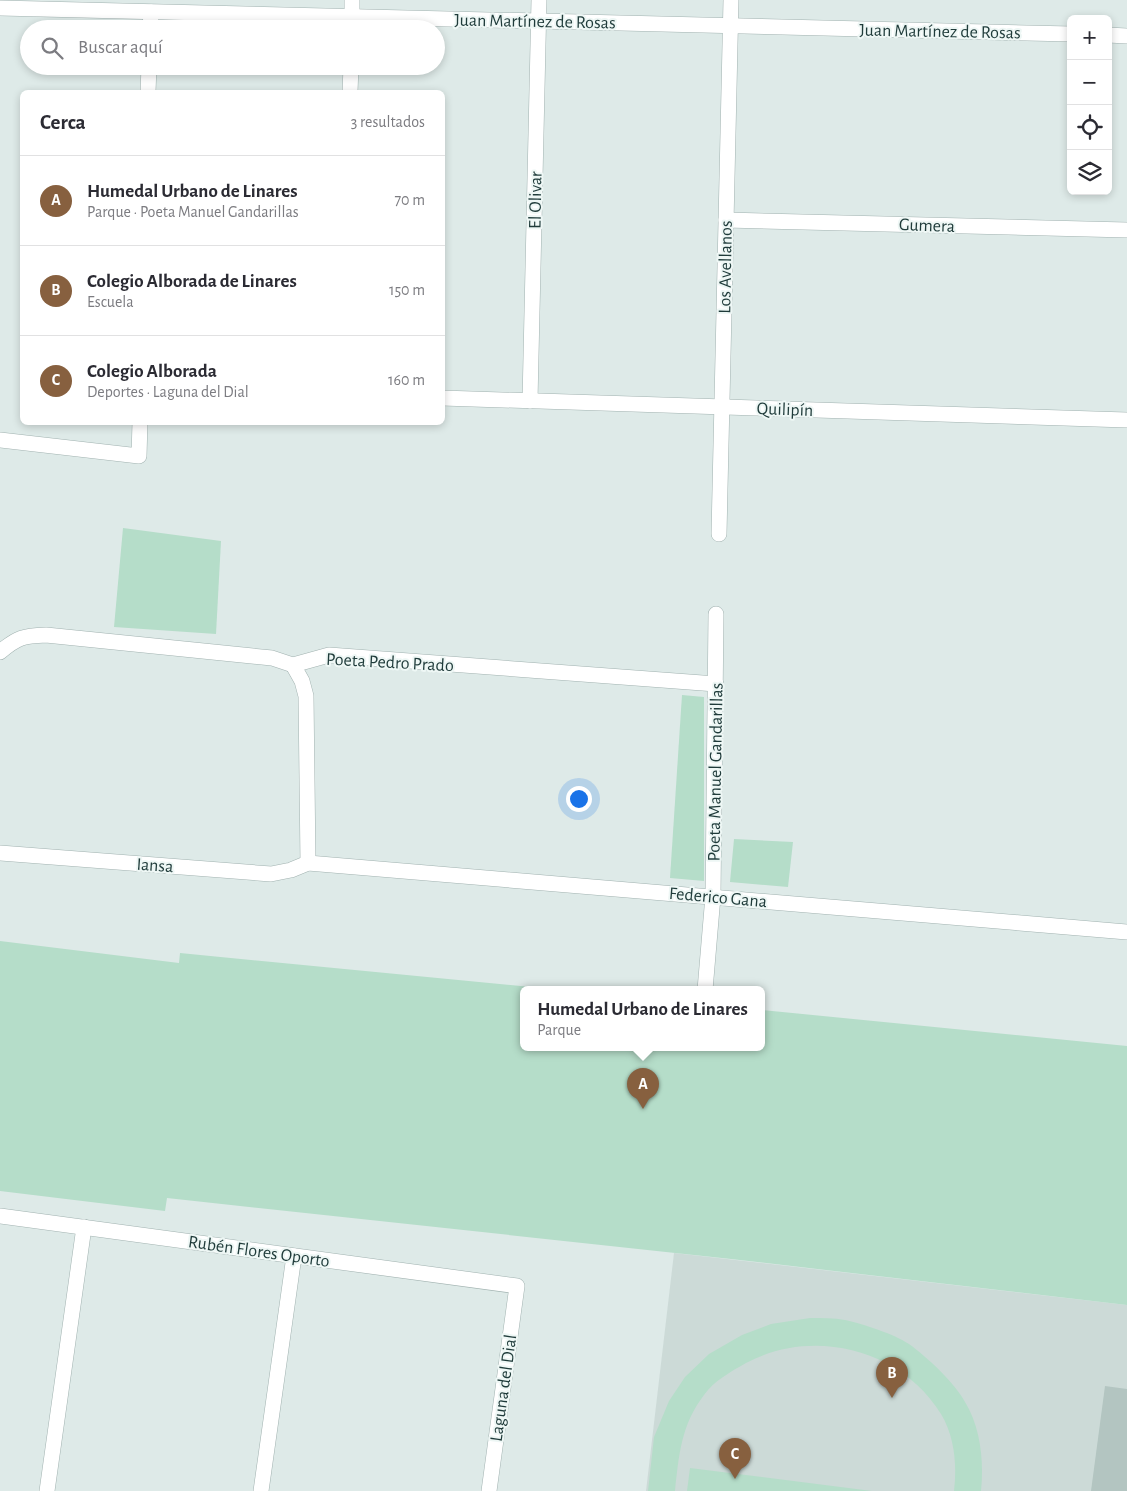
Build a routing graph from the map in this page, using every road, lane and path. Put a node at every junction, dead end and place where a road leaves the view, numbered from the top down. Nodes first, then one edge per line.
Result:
1 (352, 0) edge
2 (539, 0) edge
3 (731, 0) edge
4 (0, 8) edge
5 (143, 8) edge
6 (147, 20) edge
7 (310, 20) edge
8 (352, 20) edge
9 (445, 22) edge
10 (538, 22) junction
11 (730, 26) junction
12 (1067, 34) edge
13 (1112, 35) edge
14 (1127, 36) edge
15 (149, 75) edge
16 (351, 75) edge
17 (148, 90) edge
18 (350, 90) edge
19 (726, 220) junction
20 (1127, 230) edge
21 (445, 398) edge
22 (530, 401) junction
23 (722, 407) junction
24 (1127, 420) edge
25 (140, 425) edge
26 (0, 440) edge
27 (719, 534) dead end
28 (716, 614) dead end
29 (4, 648) edge
30 (293, 665) junction
31 (716, 684) junction
32 (0, 854) edge
33 (308, 862) junction
34 (713, 896) junction
35 (1127, 932) edge
36 (705, 986) edge
37 (0, 1216) edge
38 (84, 1227) junction
39 (294, 1256) junction
40 (517, 1286) joint
41 (47, 1491) edge
42 (261, 1491) edge
43 (489, 1491) edge

1 - 8 street
2 - 10 street, El Olivar
3 - 11 street, Los Avellanos
4 - 5 street, Juan Martínez de Rosas
5 - 6 street
5 - 7 street, Juan Martínez de Rosas
9 - 10 street, Juan Martínez de Rosas
10 - 11 street, Juan Martínez de Rosas
10 - 22 street, El Olivar
11 - 12 street, Juan Martínez de Rosas
11 - 19 street, Los Avellanos
13 - 14 street
15 - 17 street
16 - 18 street
19 - 20 street, Gumera
19 - 23 street, Los Avellanos
21 - 22 street, Quilipín
22 - 23 street, Quilipín
23 - 24 street, Quilipín
23 - 27 street, Los Avellanos
25 - 26 street
28 - 31 street, Poeta Manuel Gandarillas
29 - 30 street
30 - 31 street, Poeta Pedro Prado
30 - 33 street
31 - 34 street, Poeta Manuel Gandarillas
32 - 33 street, Iansa
33 - 34 street, Federico Gana
34 - 35 street, Federico Gana
34 - 36 street, Poeta Manuel Gandarillas
37 - 38 street, Rubén Flores Oporto
38 - 39 street, Rubén Flores Oporto
38 - 41 street
39 - 40 street, Rubén Flores Oporto
39 - 42 street
40 - 43 street, Laguna del Dial

